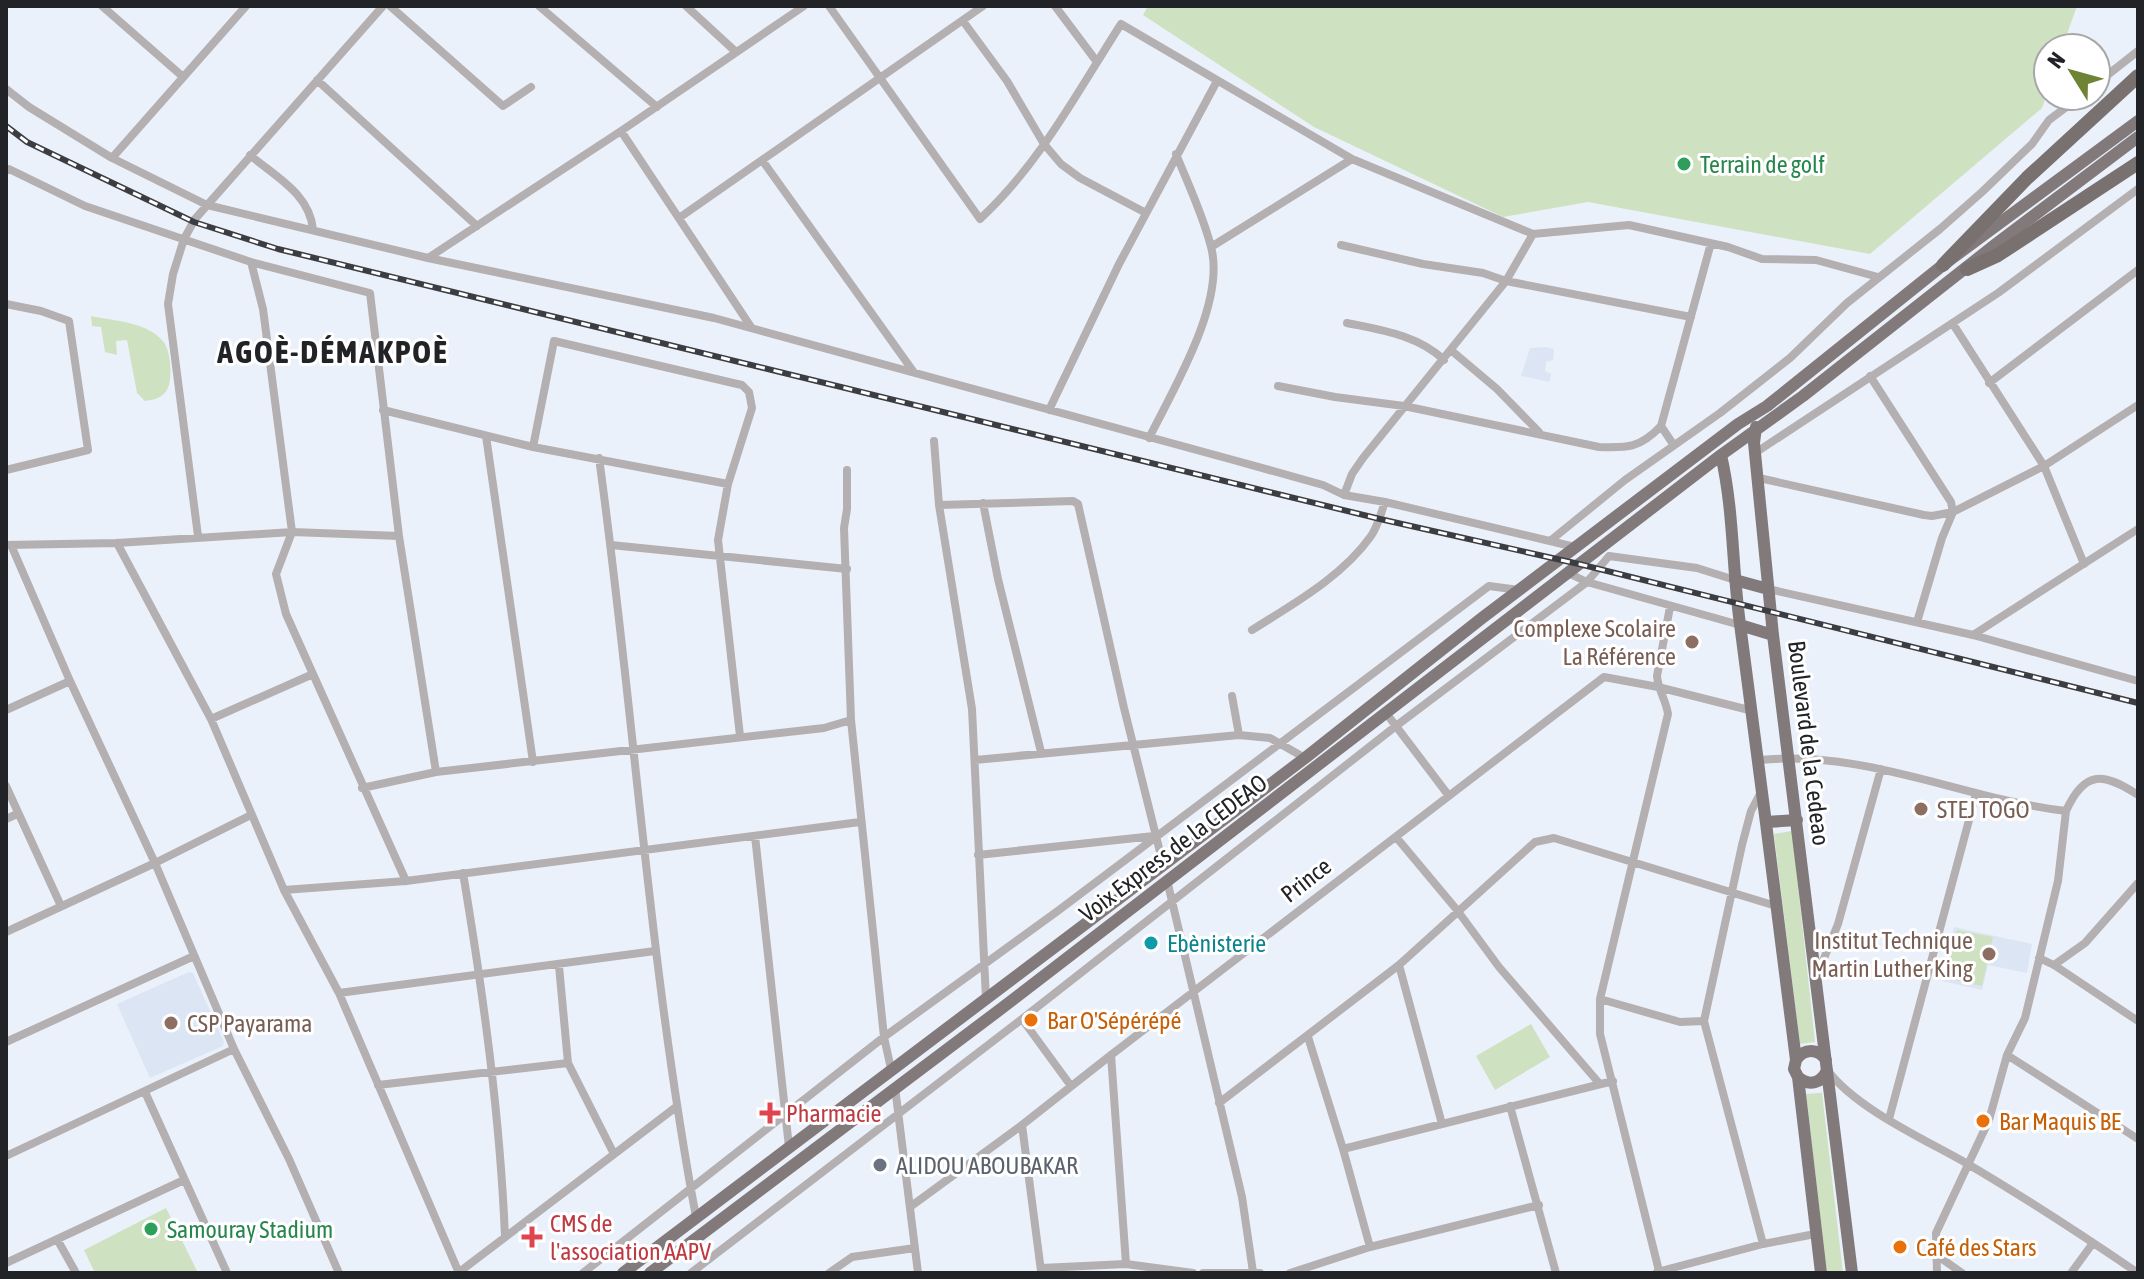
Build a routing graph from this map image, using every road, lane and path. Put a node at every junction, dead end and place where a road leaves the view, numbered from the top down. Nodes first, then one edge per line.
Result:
1 (246, 6) edge
2 (383, 6) edge
3 (390, 6) edge
4 (539, 6) edge
5 (686, 6) edge
6 (804, 6) edge
7 (829, 6) edge
8 (983, 6) edge
9 (1055, 6) edge
10 (105, 7) edge
11 (963, 21) junction
12 (2138, 51) edge
13 (736, 52) junction
14 (1097, 62) junction
15 (2112, 71) edge
16 (182, 76) junction
17 (2138, 76) edge
18 (878, 79) junction
19 (317, 80) junction
20 (1217, 81) junction
21 (531, 87) dead end
22 (6, 89) edge
23 (657, 107) junction
24 (2060, 112) edge
25 (2138, 121) edge
26 (621, 131) junction
27 (2138, 137) edge
28 (1044, 144) junction
29 (1176, 154) junction
30 (250, 155) junction
31 (112, 158) junction
32 (1352, 159) junction
33 (762, 160) junction
34 (2138, 163) edge
35 (6, 171) edge
36 (2138, 189) edge
37 (207, 205) junction
38 (1146, 213) junction
39 (679, 218) junction
40 (477, 226) junction
41 (313, 230) junction
42 (1533, 234) junction
43 (184, 239) junction
44 (1711, 243) junction
45 (1341, 245) dead end
46 (1211, 247) junction
47 (428, 258) junction
48 (251, 262) junction
49 (1943, 265) junction
50 (1967, 269) junction
51 (2134, 273) edge
52 (1878, 277) junction
53 (1506, 281) junction
54 (2138, 283) edge
55 (6, 304) edge
56 (1691, 317) junction
57 (1347, 323) dead end
58 (1953, 324) junction
59 (751, 328) junction
60 (1452, 351) junction
61 (1444, 360) junction
62 (914, 372) junction
63 (1870, 376) junction
64 (1989, 383) junction
65 (1278, 386) dead end
66 (2138, 405) edge
67 (1404, 406) junction
68 (1767, 406) junction
69 (383, 410) junction
70 (1049, 410) junction
71 (1738, 424) junction
72 (1661, 426) junction
73 (1755, 430) junction
74 (1540, 433) junction
75 (486, 436) junction
76 (1149, 438) junction
77 (934, 441) dead end
78 (1673, 444) junction
79 (533, 447) junction
80 (1755, 453) junction
81 (1721, 455) junction
82 (599, 458) junction
83 (2044, 466) junction
84 (6, 470) edge
85 (847, 470) dead end
86 (1759, 478) junction
87 (728, 484) junction
88 (1344, 495) junction
89 (1385, 502) junction
90 (983, 503) junction
91 (939, 505) junction
92 (1953, 512) junction
93 (2138, 529) edge
94 (292, 532) junction
95 (198, 536) junction
96 (399, 536) junction
97 (1550, 541) junction
98 (117, 543) junction
99 (9, 545) edge
100 (611, 545) junction
101 (1576, 547) junction
102 (719, 557) junction
103 (2084, 564) junction
104 (847, 569) junction
105 (1568, 573) junction
106 (1735, 580) junction
107 (1587, 582) junction
108 (1768, 589) junction
109 (1519, 590) junction
110 (1670, 607) junction
111 (1917, 622) junction
112 (1740, 625) junction
113 (1252, 630) dead end
114 (1773, 635) junction
115 (1973, 635) junction
116 (313, 674) junction
117 (70, 681) junction
118 (2138, 681) edge
119 (1658, 687) junction
120 (1232, 696) dead end
121 (6, 710) edge
122 (1753, 711) junction
123 (1386, 713) junction
124 (211, 719) junction
125 (851, 720) junction
126 (1396, 726) junction
127 (1239, 735) junction
128 (740, 736) junction
129 (1279, 743) junction
130 (1134, 744) junction
131 (632, 750) junction
132 (1041, 752) junction
133 (1789, 757) junction
134 (1305, 758) junction
135 (975, 760) junction
136 (1760, 760) junction
137 (533, 762) junction
138 (1881, 769) junction
139 (436, 772) junction
140 (6, 786) edge
141 (362, 788) junction
142 (1763, 788) junction
143 (1976, 794) junction
144 (2138, 795) edge
145 (1449, 796) junction
146 (2066, 811) junction
147 (17, 814) junction
148 (251, 815) junction
149 (6, 819) edge
150 (1797, 820) junction
151 (860, 822) junction
152 (1767, 822) junction
153 (755, 836) junction
154 (1155, 836) junction
155 (1396, 837) junction
156 (643, 850) junction
157 (978, 855) junction
158 (1633, 862) junction
159 (155, 863) junction
160 (1163, 864) junction
161 (463, 873) junction
162 (1167, 880) junction
163 (406, 881) junction
164 (2138, 883) edge
165 (284, 890) junction
166 (1730, 892) junction
167 (2134, 894) edge
168 (1171, 902) junction
169 (61, 906) junction
170 (1776, 906) junction
171 (1457, 910) junction
172 (6, 932) edge
173 (655, 951) junction
174 (194, 956) junction
175 (2039, 958) junction
176 (985, 964) junction
177 (1399, 965) junction
178 (2054, 965) junction
179 (559, 966) junction
180 (480, 976) junction
181 (1816, 978) junction
182 (1193, 992) junction
183 (339, 993) junction
184 (986, 999) junction
185 (1600, 999) junction
186 (1022, 1019) junction
187 (1704, 1021) junction
188 (2138, 1021) edge
189 (884, 1037) junction
190 (1308, 1037) junction
191 (6, 1042) edge
192 (234, 1049) junction
193 (1111, 1055) junction
194 (2007, 1055) junction
195 (1796, 1060) junction
196 (568, 1063) junction
197 (1826, 1065) junction
198 (891, 1069) junction
199 (491, 1072) junction
200 (1798, 1077) junction
201 (1613, 1081) junction
202 (1599, 1083) junction
203 (378, 1085) junction
204 (895, 1086) junction
205 (1071, 1086) junction
206 (145, 1092) junction
207 (1219, 1103) junction
208 (1510, 1106) junction
209 (676, 1107) junction
210 (900, 1113) junction
211 (786, 1115) junction
212 (1889, 1119) junction
213 (1442, 1124) junction
214 (1022, 1125) junction
215 (2138, 1139) edge
216 (789, 1147) junction
217 (1343, 1149) junction
218 (614, 1154) junction
219 (6, 1156) edge
220 (1969, 1165) junction
221 (184, 1180) junction
222 (691, 1190) junction
223 (1539, 1205) junction
224 (910, 1207) junction
225 (696, 1217) junction
226 (1815, 1234) junction
227 (505, 1237) junction
228 (57, 1239) junction
229 (2093, 1243) junction
230 (1763, 1244) junction
231 (1370, 1247) junction
232 (915, 1248) junction
233 (1935, 1254) junction
234 (6, 1263) edge
235 (1126, 1264) junction
236 (1041, 1270) edge
237 (1257, 1272) edge
238 (1656, 1272) edge
239 (76, 1273) edge
240 (227, 1273) edge
241 (339, 1273) edge
242 (458, 1273) edge
243 (583, 1273) edge
244 (623, 1273) edge
245 (650, 1273) edge
246 (691, 1273) edge
247 (829, 1273) edge
248 (918, 1273) edge
249 (1193, 1273) edge
250 (1203, 1273) edge
251 (1290, 1273) edge
252 (1556, 1273) edge
253 (1821, 1273) edge
254 (1852, 1273) edge
255 (1937, 1273) edge
256 (1962, 1273) edge
257 (2071, 1273) edge
258 (2138, 1273) edge

1 - 16 street
2 - 19 street
3 - 21 street
4 - 23 street
5 - 13 street
6 - 13 street
7 - 18 street
8 - 11 street
9 - 14 street
10 - 16 street
11 - 18 street
11 - 28 street
12 - 15 street
13 - 23 street
14 - 20 street
14 - 28 street
16 - 31 street
17 - 49 highway
18 - 28 street
18 - 33 street
19 - 30 street
19 - 40 street
20 - 29 street
20 - 32 street
22 - 31 street
23 - 26 street
24 - 52 street
25 - 49 main road
26 - 39 street
26 - 40 street
27 - 50 main road, Voix Express de la CEDEAO
28 - 38 street
29 - 38 street
29 - 46 street
30 - 37 street
30 - 41 street
31 - 37 street
32 - 42 street
32 - 46 street
33 - 39 street
33 - 62 street
34 - 50 highway
35 - 43 street
36 - 58 street
37 - 41 street
37 - 43 street
38 - 70 street
39 - 59 street
40 - 47 street
41 - 47 street
42 - 44 street
42 - 53 street
43 - 48 street
43 - 95 street
44 - 52 street
44 - 56 street
45 - 53 street
46 - 76 street
47 - 59 street
48 - 69 street
48 - 94 street
49 - 68 main road
50 - 73 main road, Voix Express de la CEDEAO
51 - 54 street
51 - 64 street
52 - 78 street
53 - 56 street
53 - 60 street
55 - 84 street
56 - 72 street
57 - 61 street
58 - 63 street
58 - 64 street
59 - 62 street
60 - 61 street
60 - 74 street
61 - 67 street
62 - 70 street
63 - 80 street
63 - 92 street
64 - 83 street
65 - 67 street
66 - 83 street
67 - 74 street
67 - 88 street
68 - 71 main road
68 - 73 main road
69 - 75 street
69 - 96 street
70 - 76 street
71 - 81 main road
71 - 101 main road
72 - 74 street
72 - 78 street
73 - 80 main road, Boulevard de la Cedeao
73 - 81 main road, Voix Express de la CEDEAO
75 - 79 street
75 - 137 street
76 - 88 street
77 - 91 street
78 - 97 street
79 - 82 street
79 - 87 street
80 - 86 main road, Boulevard de la Cedeao
81 - 105 main road, Voix Express de la CEDEAO
81 - 106 main road
82 - 87 street
82 - 100 street
83 - 92 street
83 - 103 street
85 - 104 street
86 - 92 street
86 - 108 main road, Boulevard de la Cedeao
87 - 102 street
88 - 89 street
89 - 97 street
89 - 113 street
90 - 91 street
90 - 130 street
90 - 132 street
91 - 135 street
92 - 111 street
93 - 103 street
94 - 95 street
94 - 96 street
94 - 116 street
95 - 98 street
96 - 139 street
97 - 101 street
98 - 99 street
98 - 124 street
99 - 117 street
100 - 102 street
100 - 131 street
101 - 109 main road
102 - 104 street
102 - 128 street
103 - 115 street
104 - 125 street
105 - 107 street
105 - 123 main road, Voix Express de la CEDEAO
106 - 107 street
106 - 108 main road
106 - 112 main road
107 - 110 street
107 - 126 street
108 - 111 street
108 - 114 main road, Boulevard de la Cedeao
109 - 129 street
109 - 134 main road
110 - 112 street
110 - 119 street
111 - 115 street
112 - 114 main road
112 - 122 main road
114 - 133 main road, Boulevard de la Cedeao
115 - 118 street
116 - 124 street
116 - 141 street
117 - 121 street
117 - 159 street
119 - 122 street, Prince
119 - 145 street, Prince
119 - 158 street
120 - 127 street
122 - 136 main road
123 - 126 street
123 - 162 main road, Voix Express de la CEDEAO
124 - 148 street
125 - 128 street
125 - 151 street
126 - 145 street
126 - 168 street
127 - 129 street
127 - 130 street
128 - 131 street
129 - 134 street
129 - 154 street
130 - 132 street
130 - 154 street
131 - 137 street
131 - 156 street
132 - 135 street
133 - 136 street
133 - 138 street
133 - 150 main road, Boulevard de la Cedeao
134 - 160 main road
135 - 157 street
136 - 142 main road
137 - 139 street
138 - 143 street
138 - 181 street
139 - 141 street
140 - 147 street
141 - 163 street
142 - 152 main road
142 - 166 street
143 - 146 street
143 - 212 street
144 - 146 street
145 - 155 street, Prince
146 - 175 street
147 - 149 street
147 - 169 street
148 - 159 street
148 - 165 street
150 - 152 main road
150 - 181 main road, Boulevard de la Cedeao
151 - 153 street
151 - 189 street
152 - 170 main road
153 - 156 street
153 - 211 street
154 - 157 street
154 - 160 street
154 - 176 street
155 - 171 street
155 - 182 street, Prince
156 - 161 street
156 - 173 street
157 - 176 street
158 - 166 street
158 - 171 street
158 - 185 street
159 - 169 street
159 - 174 street
160 - 184 main road
161 - 163 street
161 - 180 street
162 - 168 street
162 - 204 main road, Voix Express de la CEDEAO
163 - 165 street
164 - 167 street
165 - 183 street
166 - 170 street
166 - 187 street
167 - 178 street
168 - 182 street
168 - 186 street
169 - 172 street
170 - 195 main road
171 - 177 street
171 - 202 street
173 - 179 street
173 - 209 street
174 - 191 street
174 - 192 street
175 - 178 street
175 - 194 street
176 - 184 street
176 - 189 street
177 - 190 street
177 - 213 street
178 - 188 street
179 - 180 street
179 - 196 street
180 - 183 street
180 - 199 street
181 - 197 main road, Boulevard de la Cedeao
182 - 193 street, Prince
182 - 207 street
183 - 203 street
184 - 198 main road
185 - 187 street
185 - 201 street
186 - 205 street
186 - 210 street
187 - 230 street
189 - 198 street
189 - 211 street
190 - 207 street
190 - 217 street
192 - 206 street
192 - 241 street
193 - 205 street, Prince
193 - 235 street
194 - 215 street
194 - 220 street
195 - 197 main road
195 - 200 main road
196 - 199 street
196 - 218 street
197 - 200 main road
197 - 212 street
197 - 254 main road, Boulevard de la Cedeao
198 - 216 main road
199 - 203 street
199 - 227 street
200 - 226 main road
201 - 202 street
201 - 238 street
202 - 208 street
203 - 242 street
204 - 210 street
204 - 245 main road, Voix Express de la CEDEAO
205 - 214 street, Prince
206 - 219 street
206 - 221 street
207 - 237 street
208 - 213 street
208 - 223 street
209 - 218 street
209 - 222 street
210 - 224 street
210 - 246 street
211 - 216 street
211 - 222 street
212 - 220 street
213 - 217 street
214 - 224 street, Prince
214 - 236 street
216 - 225 main road
217 - 231 street
218 - 227 street
220 - 229 street
220 - 233 street
221 - 228 street
221 - 240 street
222 - 225 street
222 - 243 street
223 - 231 street
223 - 252 street
224 - 232 street
225 - 244 main road
226 - 230 street
226 - 253 main road
227 - 242 street
228 - 234 street
228 - 239 street
229 - 257 street
229 - 258 street
230 - 238 street
231 - 251 street
232 - 247 street
232 - 248 street
233 - 255 street
233 - 256 street
235 - 236 street
235 - 249 street
237 - 250 street

